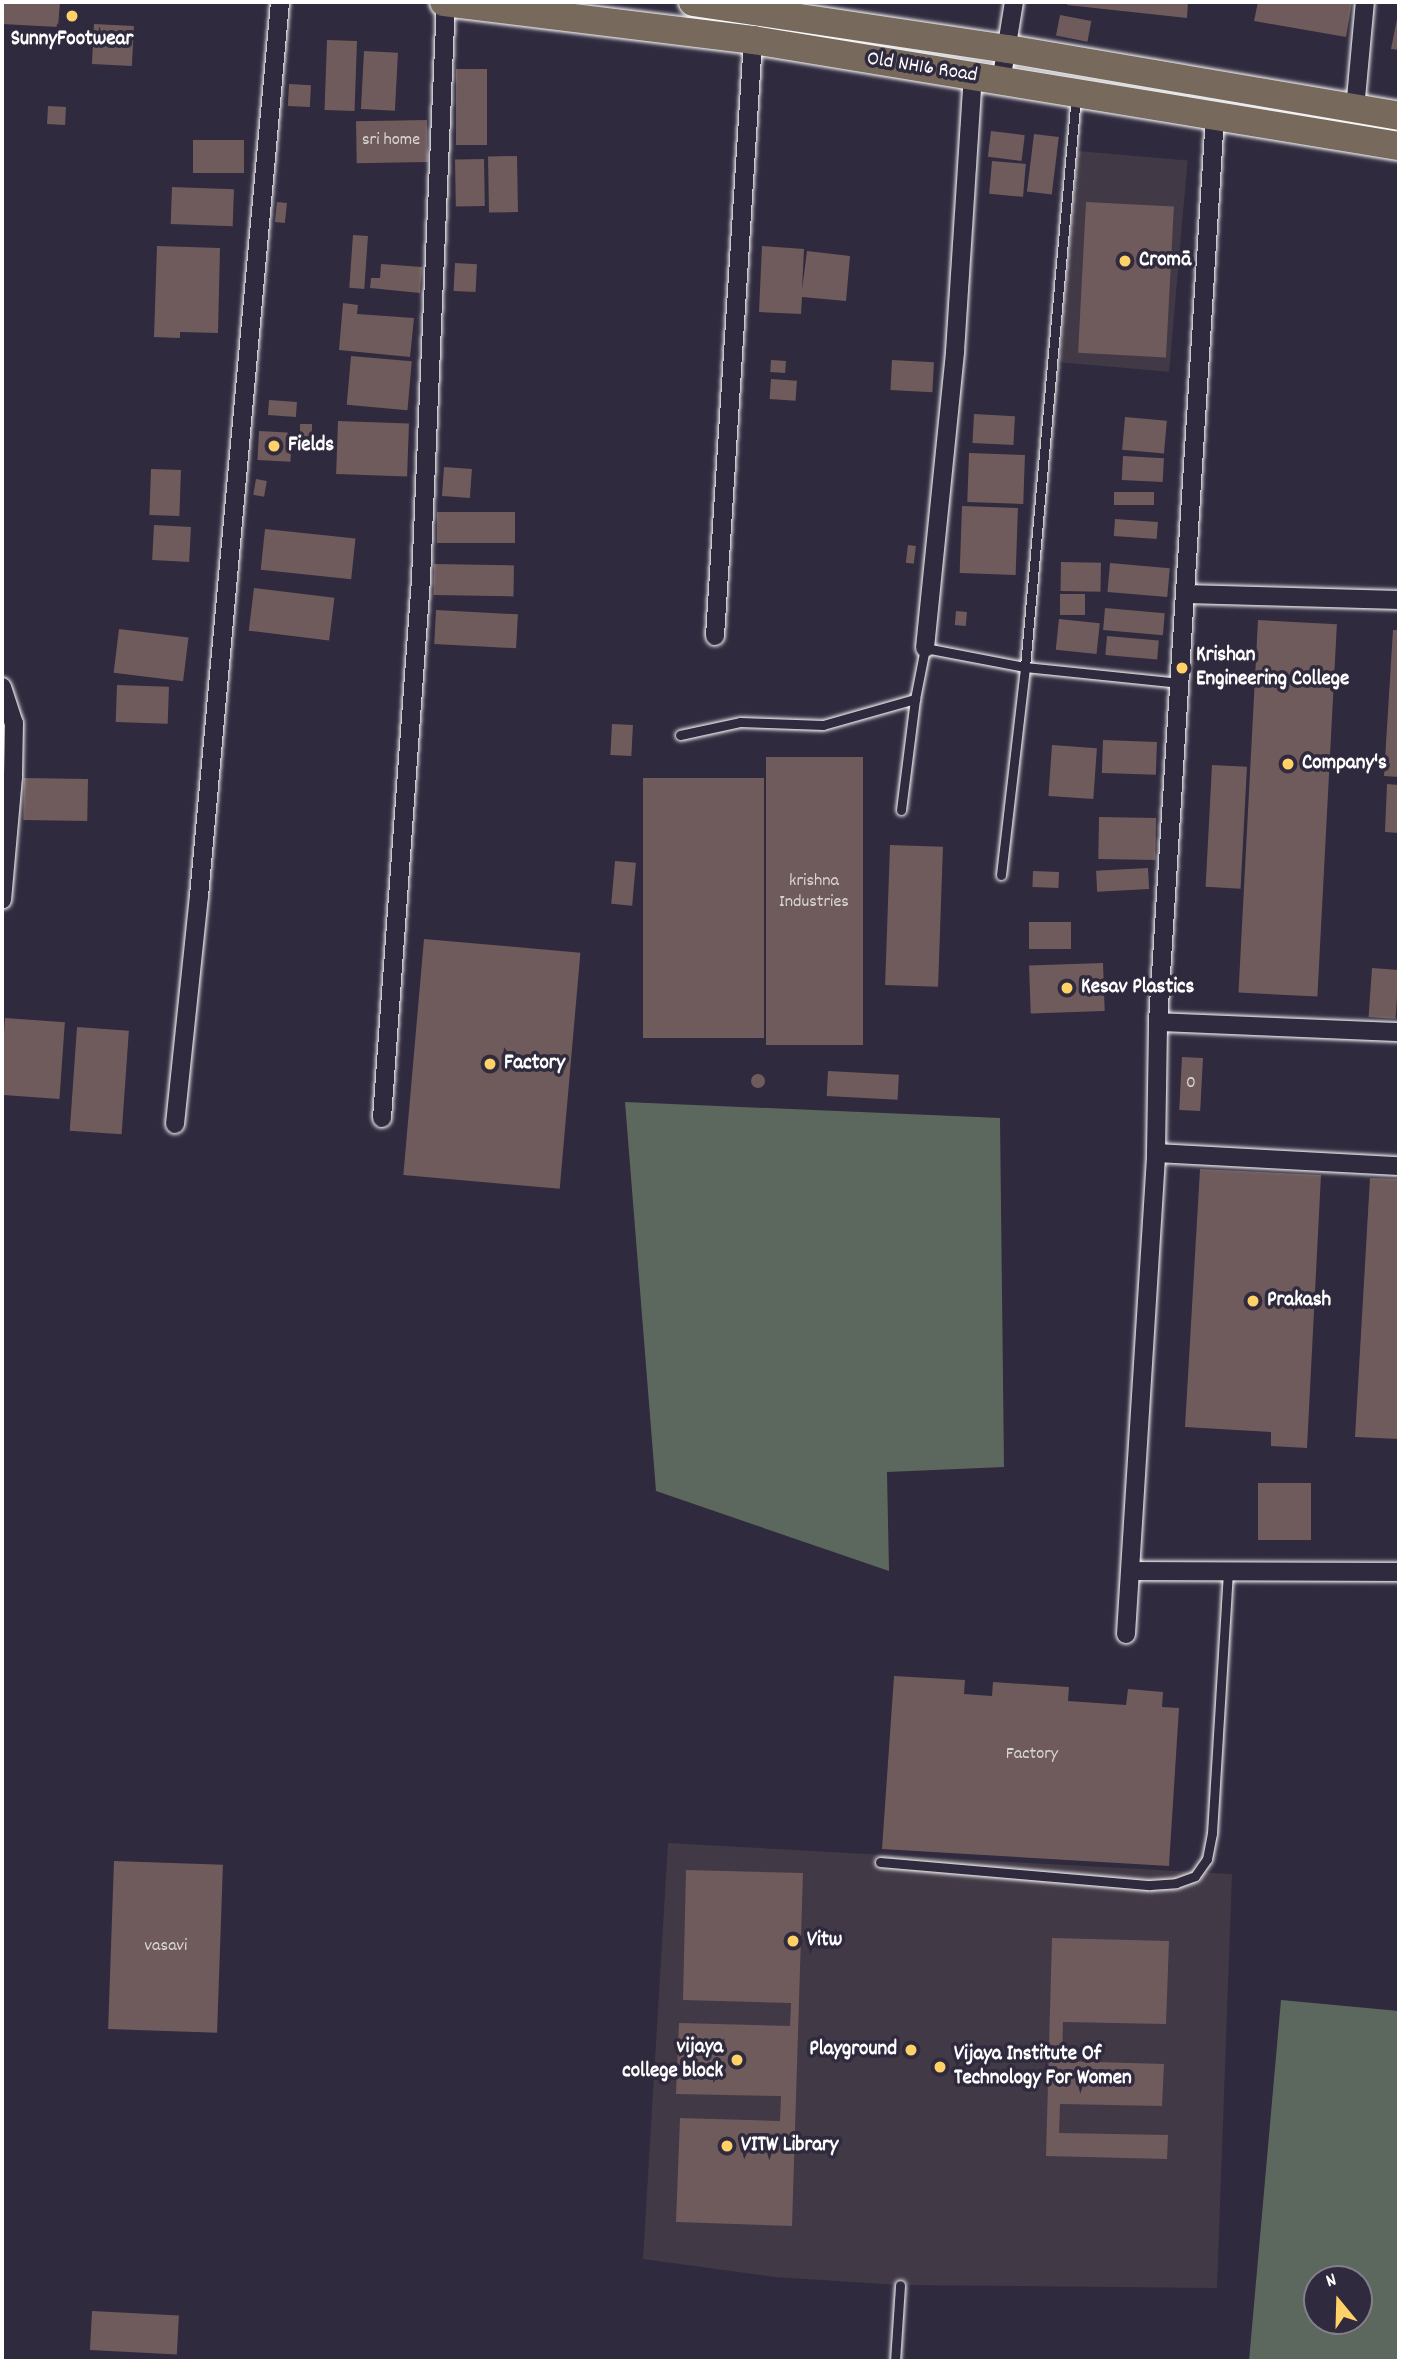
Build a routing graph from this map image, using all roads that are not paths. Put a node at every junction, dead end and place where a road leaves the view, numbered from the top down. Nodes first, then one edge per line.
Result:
1 (281, 2) edge
2 (445, 2) edge
3 (693, 2) edge
4 (1014, 2) edge
5 (1365, 2) edge
6 (752, 40) junction
7 (1008, 49) junction
8 (973, 77) junction
9 (1002, 82) junction
10 (1076, 93) junction
11 (1355, 109) junction
12 (1399, 116) edge
13 (1214, 117) junction
14 (1399, 146) edge
15 (1186, 594) junction
16 (1399, 600) edge
17 (715, 636) dead end
18 (925, 648) junction
19 (1025, 667) junction
20 (1180, 684) junction
21 (2, 687) edge
22 (915, 699) junction
23 (680, 735) dead end
24 (901, 810) dead end
25 (1002, 875) dead end
26 (2, 900) edge
27 (1158, 1022) junction
28 (1399, 1032) edge
29 (382, 1118) dead end
30 (174, 1124) dead end
31 (1156, 1153) junction
32 (1399, 1166) edge
33 (1228, 1571) junction
34 (1131, 1572) junction
35 (1399, 1572) edge
36 (1126, 1634) dead end
37 (880, 1862) dead end
38 (900, 2286) dead end
39 (895, 2361) edge

1 - 30 street
2 - 6 main road, Old NH16 Road
2 - 29 street
3 - 7 main road, Old NH16 Road
4 - 7 street
5 - 11 street
6 - 8 main road, Old NH16 Road
6 - 17 street
7 - 9 street
7 - 11 main road, Old NH16 Road
8 - 9 main road, Old NH16 Road
8 - 18 street
9 - 10 main road, Old NH16 Road
10 - 13 main road, Old NH16 Road
10 - 19 lane
11 - 12 main road, Old NH16 Road
13 - 14 main road, Old NH16 Road
13 - 15 street
15 - 16 street
15 - 20 street
18 - 19 lane
18 - 22 lane
19 - 20 lane
19 - 25 lane
20 - 27 street
21 - 26 street
22 - 23 lane
22 - 24 lane
27 - 28 street
27 - 31 street
31 - 32 street
31 - 34 street
33 - 34 street
33 - 35 street
33 - 37 lane
34 - 36 street
38 - 39 lane

